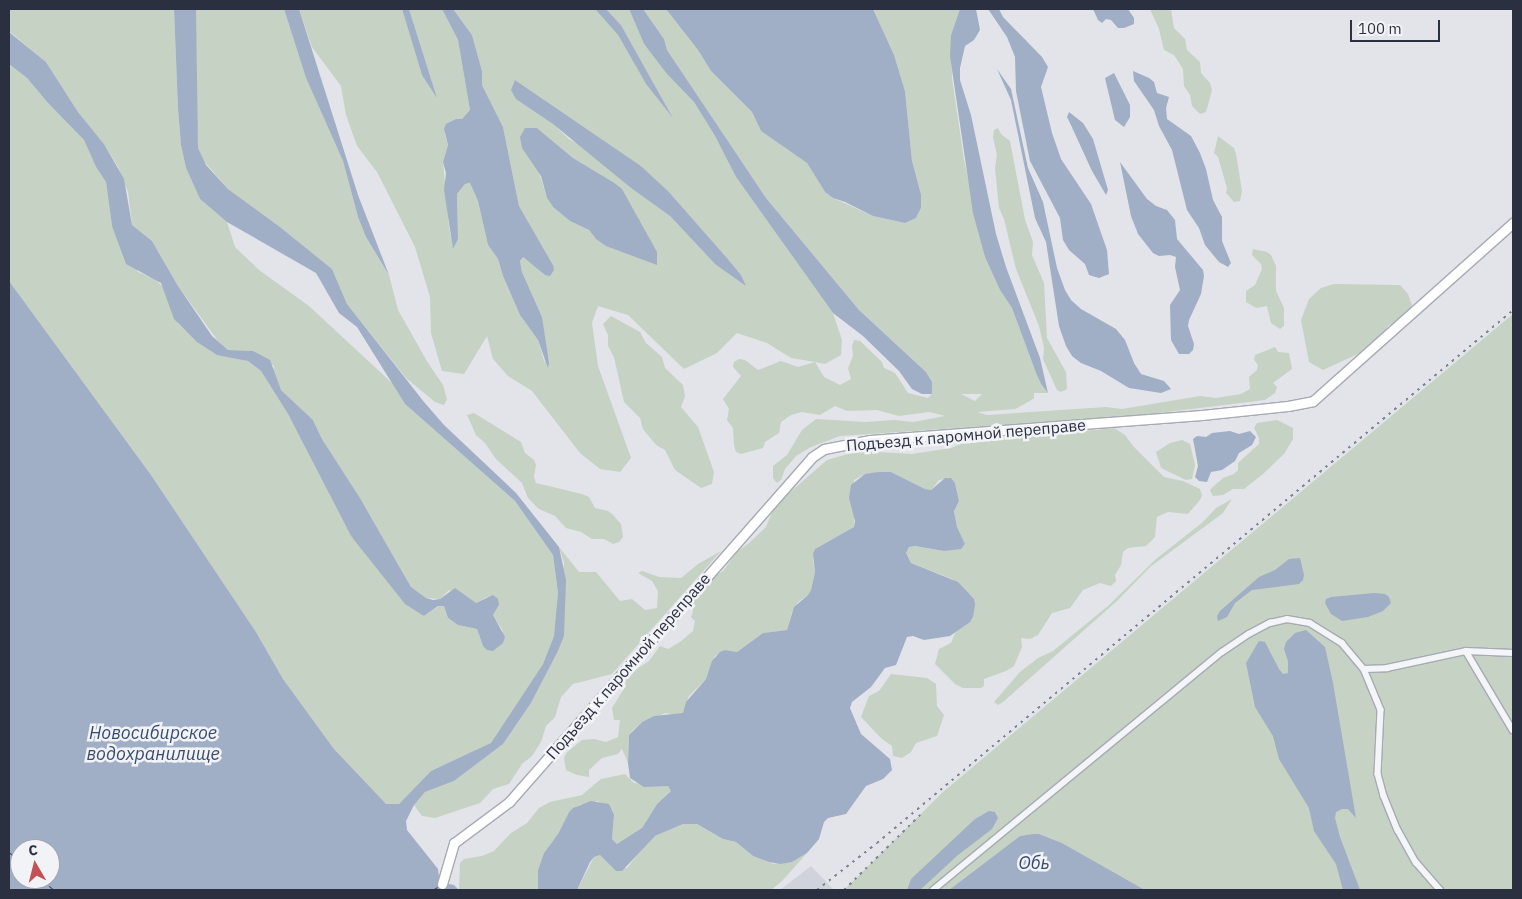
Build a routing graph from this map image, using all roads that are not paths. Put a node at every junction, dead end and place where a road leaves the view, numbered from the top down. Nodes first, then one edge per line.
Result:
1 (1513, 223) edge
2 (1466, 651) junction
3 (1513, 653) edge
4 (1364, 669) junction
5 (1513, 730) edge
6 (442, 884) dead end
7 (933, 890) edge
8 (1440, 890) edge

1 - 6 street, Подъезд к паромной переправе
2 - 3 street
2 - 4 street
2 - 5 street
4 - 7 street
4 - 8 street

